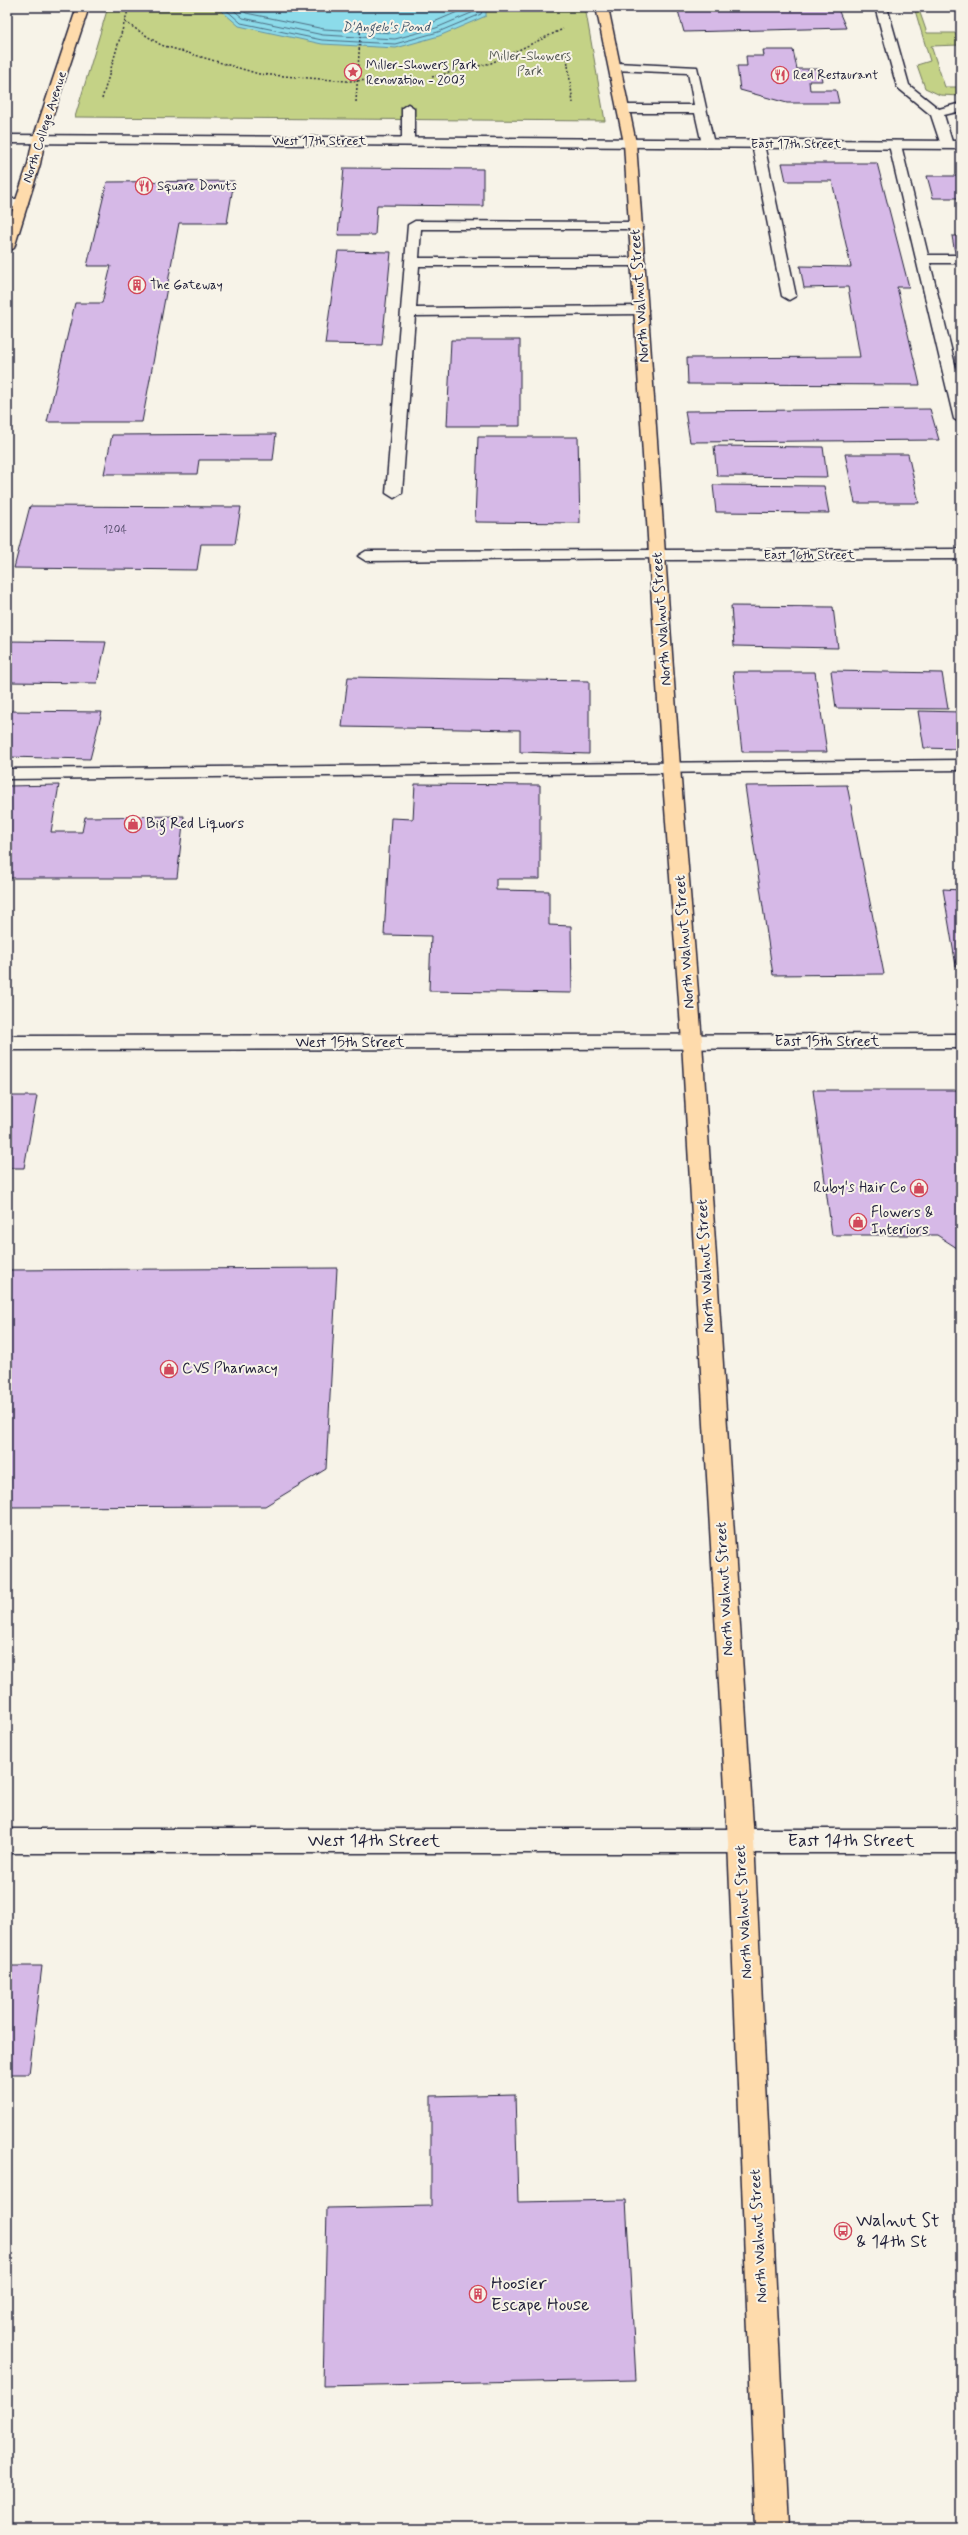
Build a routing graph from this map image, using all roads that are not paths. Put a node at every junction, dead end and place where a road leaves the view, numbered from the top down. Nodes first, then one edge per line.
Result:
1 (83, 7) edge
2 (602, 7) edge
3 (881, 7) edge
4 (616, 67) junction
5 (961, 107) edge
6 (408, 108) dead end
7 (623, 109) junction
8 (701, 109) junction
9 (937, 113) junction
10 (7, 139) edge
11 (39, 139) junction
12 (408, 141) junction
13 (630, 142) junction
14 (708, 144) junction
15 (758, 144) junction
16 (895, 145) junction
17 (947, 145) junction
18 (961, 145) edge
19 (7, 203) edge
20 (21, 203) junction
21 (636, 226) junction
22 (7, 248) edge
23 (922, 259) junction
24 (961, 259) edge
25 (412, 262) junction
26 (638, 262) junction
27 (789, 296) dead end
28 (642, 310) junction
29 (408, 312) junction
30 (961, 418) edge
31 (394, 493) dead end
32 (961, 554) edge
33 (658, 555) junction
34 (366, 556) dead end
35 (961, 765) edge
36 (671, 767) junction
37 (7, 774) edge
38 (961, 1041) edge
39 (692, 1042) junction
40 (7, 1043) edge
41 (7, 1841) edge
42 (741, 1841) junction
43 (961, 1841) edge
44 (772, 2528) edge

1 - 11 main road, North College Avenue
2 - 4 main road, North Walnut Street
3 - 9 street
4 - 7 main road, North Walnut Street
4 - 8 street
5 - 9 street
6 - 12 street
7 - 8 street
7 - 13 main road, North Walnut Street
8 - 14 street
9 - 17 street
10 - 11 street, West 17th Street
11 - 12 street, West 17th Street
11 - 20 main road, North College Avenue
12 - 13 street, West 17th Street
13 - 14 street, East 17th Street
13 - 21 main road, North Walnut Street
14 - 15 street, East 17th Street
15 - 16 street, East 17th Street
15 - 27 street
16 - 17 street, East 17th Street
16 - 23 street
17 - 18 street, East 17th Street
19 - 20 street
20 - 22 main road, North College Avenue
21 - 25 street
21 - 26 main road, North Walnut Street
23 - 24 street
23 - 30 street
25 - 26 street
25 - 29 street
26 - 28 main road, North Walnut Street
28 - 29 street
28 - 33 main road, North Walnut Street
29 - 31 street
32 - 33 street, East 16th Street
33 - 34 street, East 16th Street
33 - 36 main road, North Walnut Street
35 - 36 street
36 - 37 street
36 - 39 main road, North Walnut Street
38 - 39 street, East 15th Street
39 - 40 street, West 15th Street
39 - 42 main road, North Walnut Street
41 - 42 street, West 14th Street
42 - 43 street, East 14th Street
42 - 44 main road, North Walnut Street

